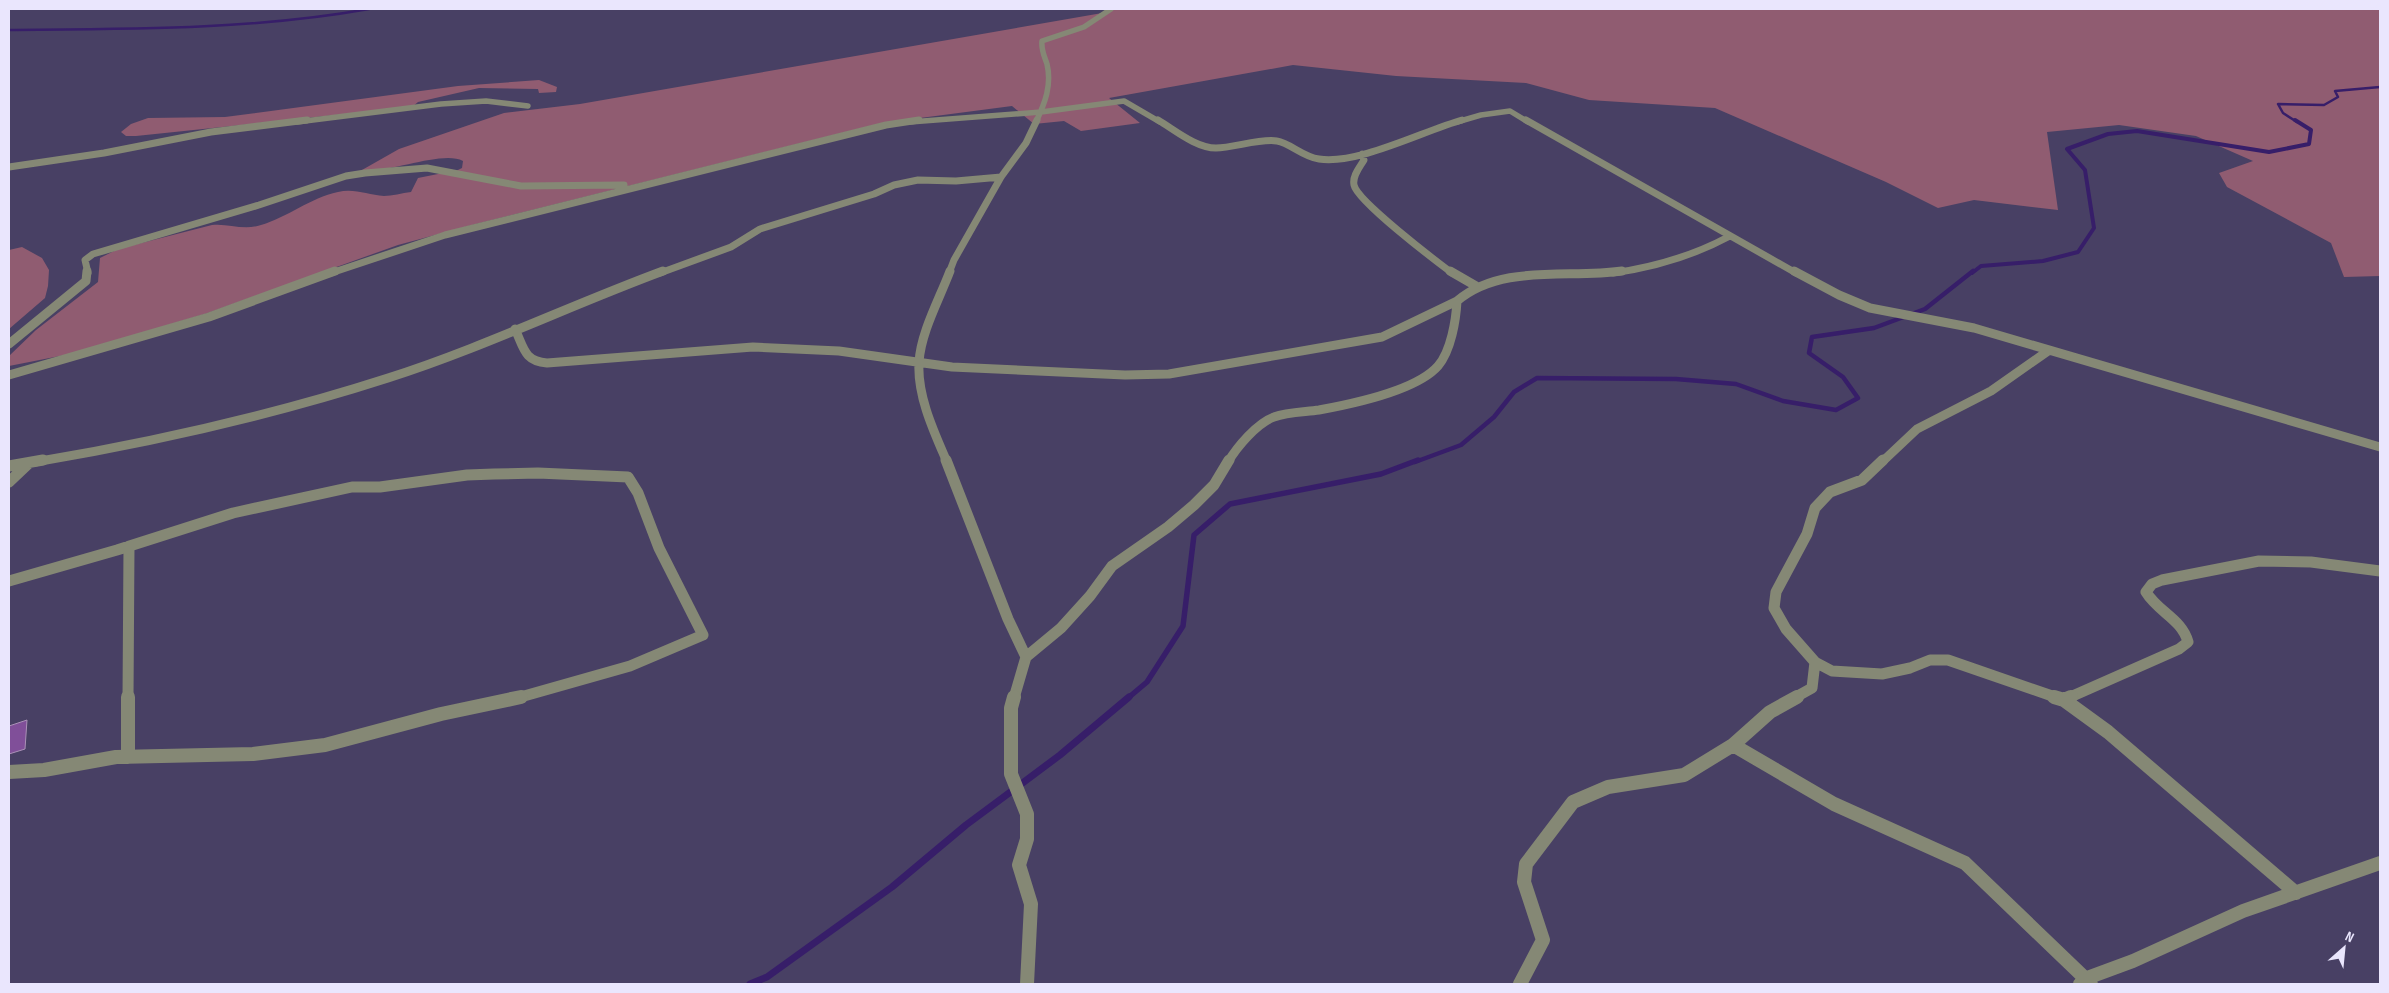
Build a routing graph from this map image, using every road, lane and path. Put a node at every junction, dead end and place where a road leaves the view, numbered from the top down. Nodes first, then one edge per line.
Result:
1 (1111, 9) edge
2 (528, 106) dead end
3 (1041, 112) junction
4 (1362, 154) junction
5 (9, 167) edge
6 (1002, 177) junction
7 (634, 186) junction
8 (1730, 236) junction
9 (1476, 286) junction
10 (1457, 301) junction
11 (515, 329) junction
12 (9, 344) edge
13 (2048, 351) junction
14 (919, 362) junction
15 (9, 375) edge
16 (2380, 447) edge
17 (28, 464) junction
18 (9, 466) edge
19 (9, 482) edge
20 (129, 546) junction
21 (2380, 571) edge
22 (9, 581) edge
23 (1026, 656) junction
24 (1815, 662) junction
25 (2064, 700) junction
26 (1733, 745) junction
27 (128, 757) junction
28 (9, 772) edge
29 (2380, 863) edge
30 (2296, 893) junction
31 (2086, 982) edge
32 (1027, 984) edge
33 (1520, 984) edge

1 - 3 street
2 - 5 street
3 - 4 street
3 - 6 street
3 - 7 street
4 - 8 street
4 - 9 street
6 - 11 street
6 - 14 street
7 - 12 street
7 - 15 street
8 - 9 street
8 - 13 street
9 - 10 street
10 - 14 street
10 - 23 street
11 - 14 street
11 - 17 street
13 - 16 street
13 - 24 street
14 - 23 street
17 - 18 street
17 - 19 street
20 - 22 street
20 - 27 street
20 - 27 street
21 - 25 street
23 - 32 street
24 - 25 street
24 - 26 street
25 - 30 street
26 - 31 street
26 - 33 street
27 - 28 street
29 - 30 street
30 - 31 street

